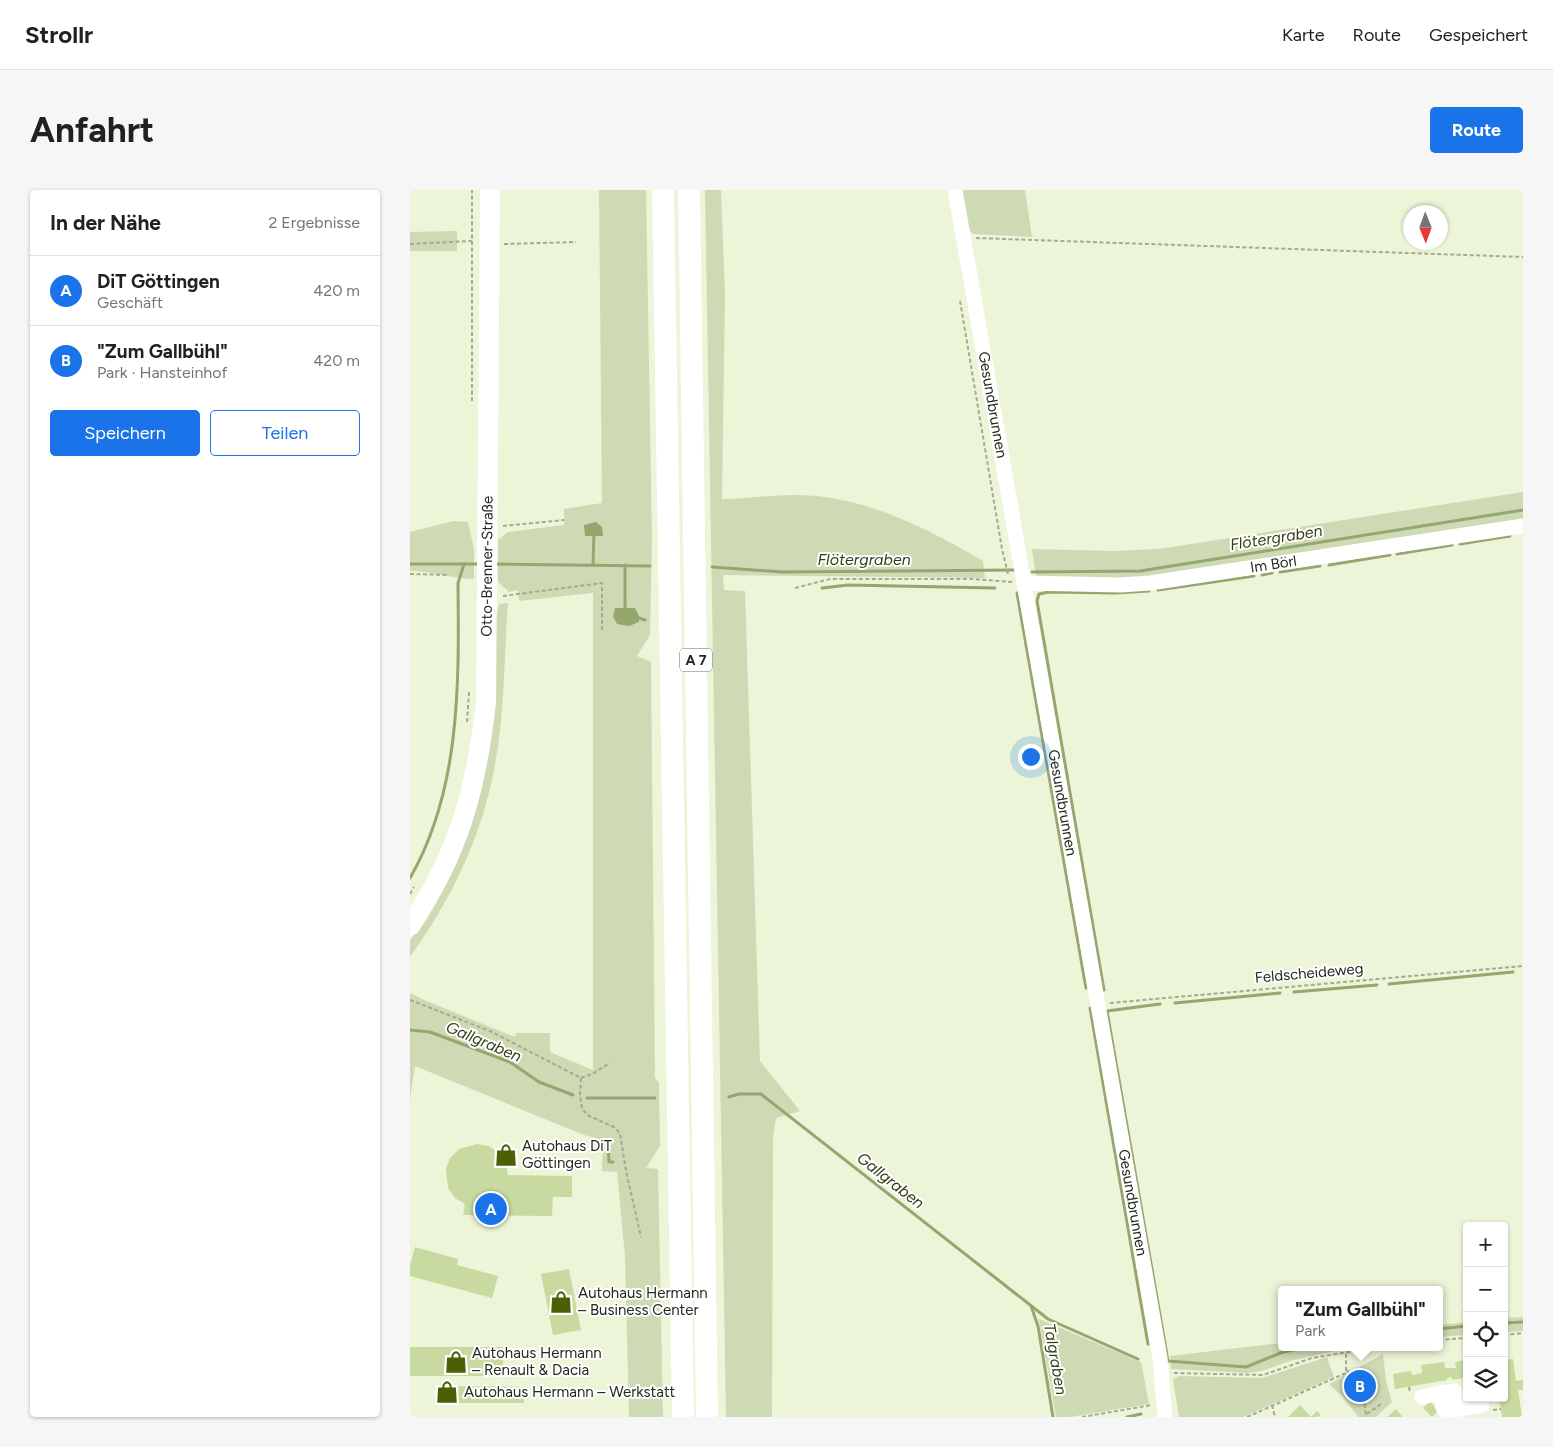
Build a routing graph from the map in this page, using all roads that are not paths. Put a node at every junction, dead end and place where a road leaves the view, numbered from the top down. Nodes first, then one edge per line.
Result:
1 (490, 190) edge
2 (663, 190) edge
3 (689, 190) edge
4 (955, 190) edge
5 (1523, 526) edge
6 (1024, 583) junction
7 (410, 926) edge
8 (1422, 1397) dead end
9 (1487, 1408) road end
10 (1165, 1411) edge
11 (1454, 1414) edge
12 (683, 1417) edge
13 (707, 1417) edge

1 - 7 main road, Otto-Brenner-Straße
2 - 12 highway, A 7
3 - 13 highway, A 7
4 - 6 street, Gesundbrunnen
5 - 6 street, Im Börl
6 - 10 street, Gesundbrunnen
8 - 11 street
9 - 11 street

